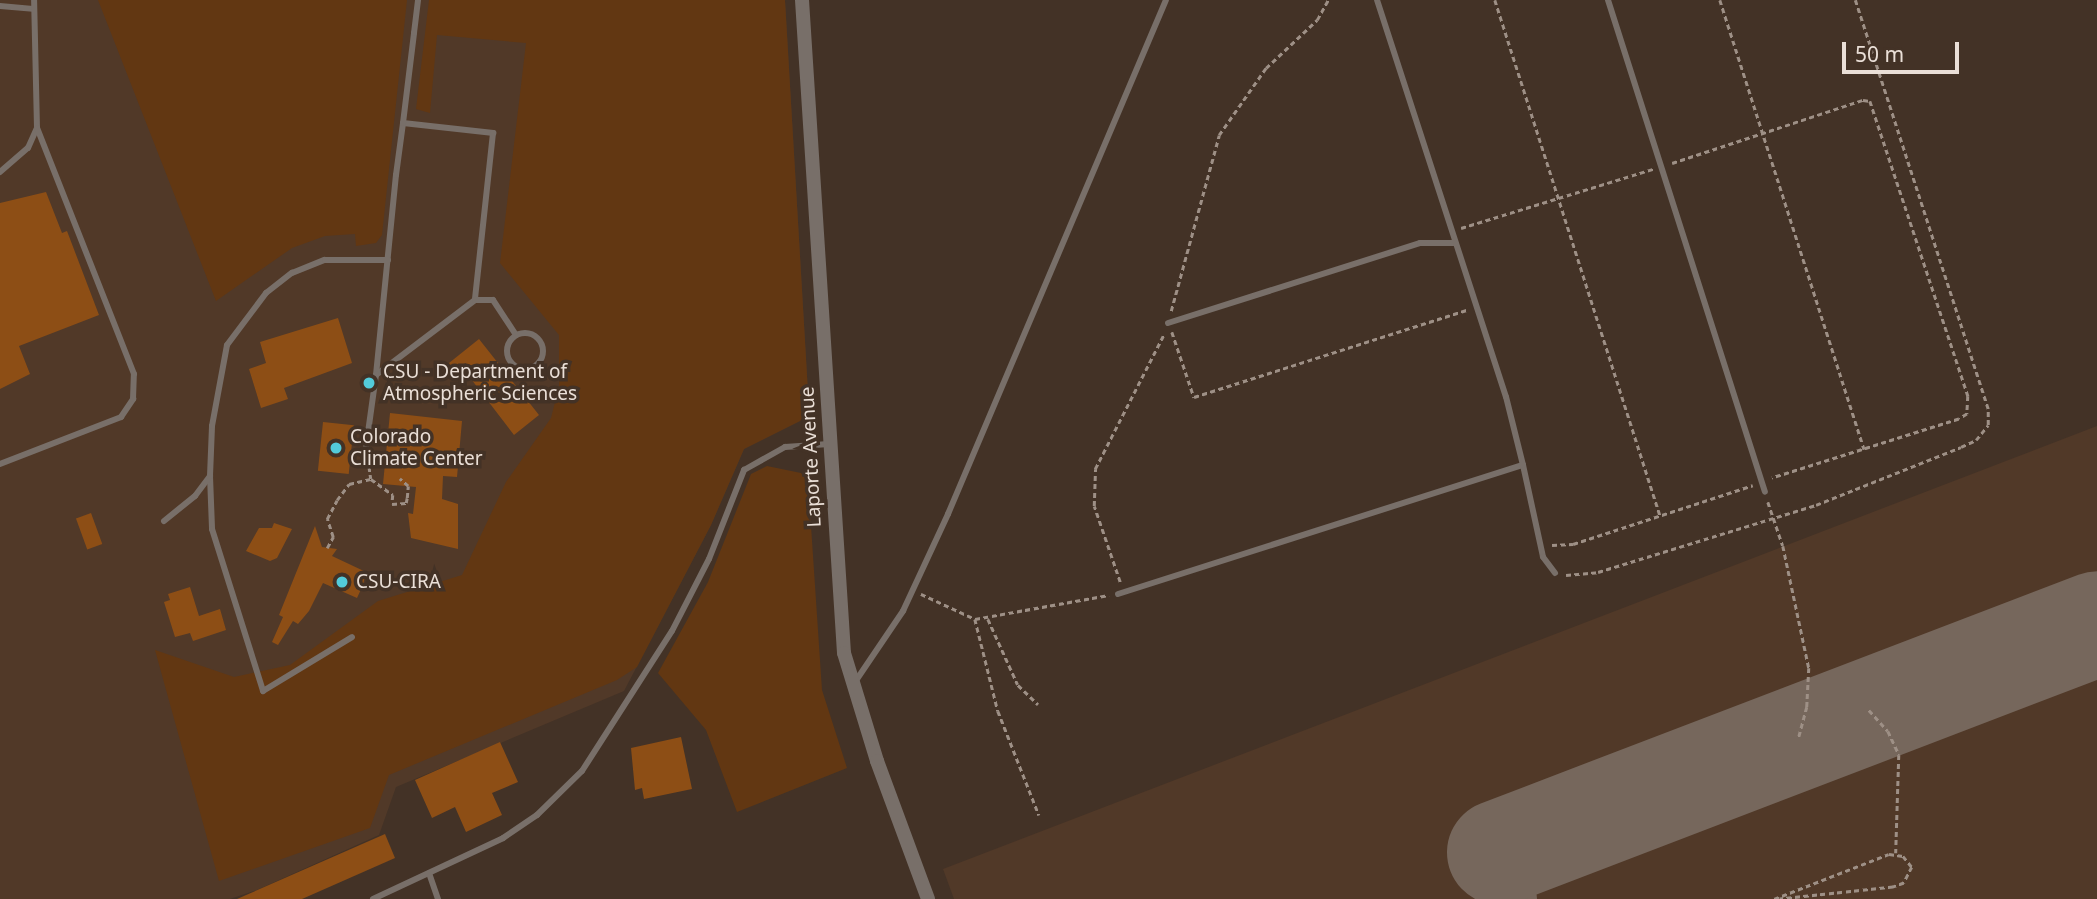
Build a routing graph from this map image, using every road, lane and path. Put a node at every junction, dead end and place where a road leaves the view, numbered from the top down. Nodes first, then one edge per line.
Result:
1 (34, 0) edge
2 (418, 0) edge
3 (802, 0) edge
4 (1166, 0) edge
5 (1328, 0) edge
6 (1377, 0) edge
7 (1495, 0) edge
8 (1608, 0) edge
9 (1720, 0) edge
10 (1855, 0) edge
11 (0, 6) edge
12 (33, 9) junction
13 (403, 123) junction
14 (37, 128) junction
15 (1762, 133) junction
16 (1661, 166) junction
17 (0, 172) edge
18 (1560, 199) junction
19 (1451, 230) junction
20 (1455, 243) junction
21 (388, 260) junction
22 (475, 300) junction
23 (1477, 307) junction
24 (1168, 323) junction
25 (516, 335) junction
26 (376, 375) junction
27 (829, 444) junction
28 (366, 447) joint
29 (1864, 449) junction
30 (0, 464) edge
31 (1523, 465) junction
32 (210, 476) junction
33 (371, 479) junction
34 (400, 479) dead end
35 (1761, 482) junction
36 (1765, 492) joint
37 (1660, 515) junction
38 (163, 520) dead end
39 (1774, 520) junction
40 (1541, 545) junction
41 (327, 548) dead end
42 (1555, 573) joint
43 (913, 591) junction
44 (1121, 593) junction
45 (987, 618) junction
46 (975, 619) junction
47 (352, 638) dead end
48 (851, 686) junction
49 (1038, 704) dead end
50 (1869, 710) dead end
51 (1799, 737) dead end
52 (1039, 815) dead end
53 (1896, 853) junction
54 (429, 873) junction
55 (373, 899) edge
56 (438, 899) edge
57 (928, 899) edge
58 (1774, 899) edge
59 (1780, 899) edge

1 - 12 lane
2 - 13 lane
3 - 27 street, Laporte Avenue
4 - 43 lane
5 - 24 path
6 - 19 lane
7 - 18 path
8 - 16 lane
9 - 15 path
10 - 39 path
11 - 12 lane
12 - 14 lane
13 - 21 lane
13 - 22 lane
14 - 17 lane
14 - 30 lane
15 - 16 path
15 - 29 path
15 - 29 path
16 - 18 path
16 - 35 lane
18 - 19 path
18 - 37 path
19 - 20 lane
20 - 23 lane
20 - 24 lane
21 - 26 lane
21 - 32 lane
22 - 25 lane
22 - 26 lane
23 - 24 path
23 - 31 lane
24 - 44 path
25 - 25 lane
26 - 28 lane
27 - 48 street, Laporte Avenue
27 - 54 lane
28 - 33 path
29 - 35 path
31 - 40 lane
31 - 44 lane
32 - 38 lane
32 - 47 lane
33 - 34 path
33 - 41 path
35 - 36 lane
35 - 37 path
36 - 39 path
37 - 40 path
39 - 42 path
39 - 51 path
40 - 42 lane
43 - 46 path
43 - 48 lane
44 - 45 path
45 - 46 path
45 - 49 path
46 - 52 path
48 - 57 street, Laporte Avenue
50 - 53 path
53 - 58 path
53 - 59 path
54 - 55 lane
54 - 56 lane

